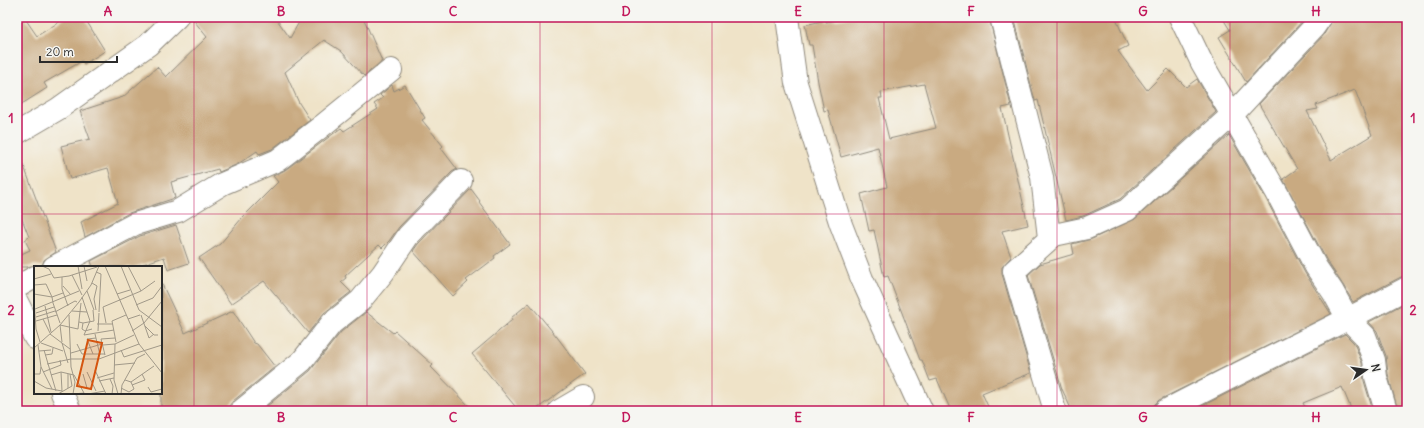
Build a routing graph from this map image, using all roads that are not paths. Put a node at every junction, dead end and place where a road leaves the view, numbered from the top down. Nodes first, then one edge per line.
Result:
1 (177, 17) edge
2 (787, 17) edge
3 (1001, 17) edge
4 (1180, 17) edge
5 (1321, 17) edge
6 (391, 70) dead end
7 (1232, 115) junction
8 (17, 133) edge
9 (461, 181) dead end
10 (1049, 238) junction
11 (56, 266) edge
12 (34, 278) edge
13 (17, 287) edge
14 (1407, 288) edge
15 (17, 302) edge
16 (1348, 319) junction
17 (34, 336) edge
18 (62, 394) edge
19 (583, 397) dead end
20 (70, 411) edge
21 (241, 411) edge
22 (559, 411) edge
23 (922, 411) edge
24 (1055, 411) edge
25 (1165, 411) edge
26 (1386, 411) edge

1 - 8 street
2 - 23 street
3 - 10 street
4 - 7 street
5 - 7 street
6 - 11 street
7 - 10 street
7 - 16 street
9 - 21 street
10 - 24 street
12 - 13 street
14 - 16 street
15 - 17 street
16 - 25 street
16 - 26 street
18 - 20 street
19 - 22 street

